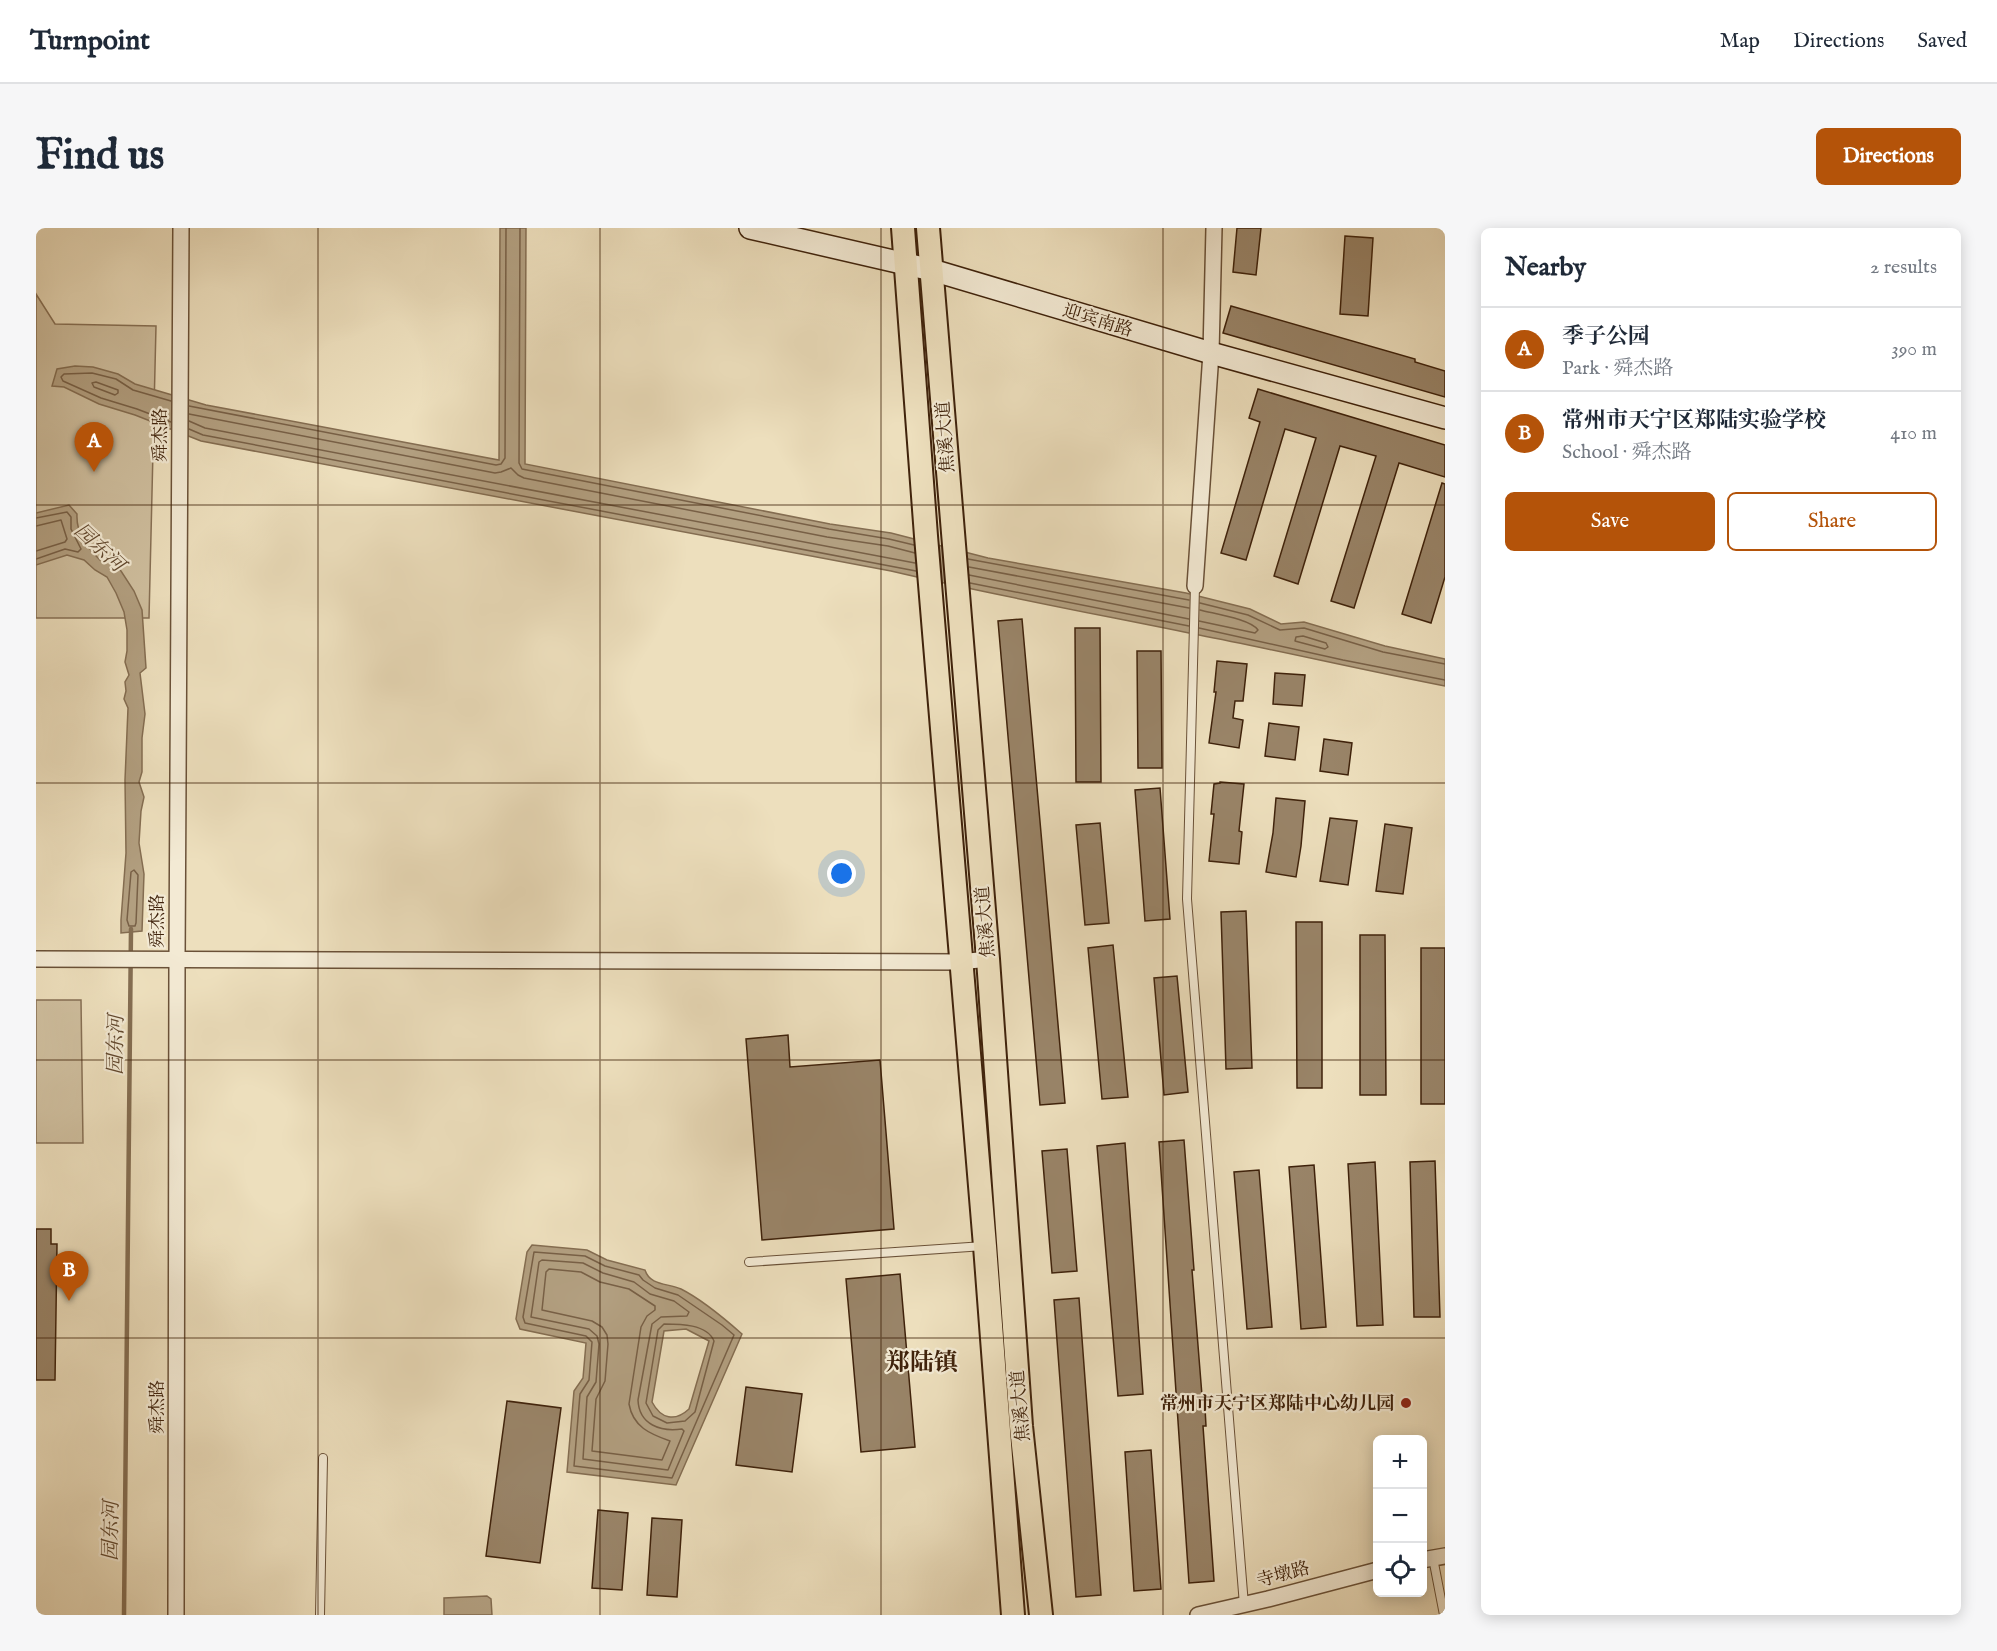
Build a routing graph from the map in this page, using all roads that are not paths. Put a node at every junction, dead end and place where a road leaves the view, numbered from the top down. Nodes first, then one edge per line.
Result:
1 (181, 228) edge
2 (750, 228) edge
3 (903, 228) edge
4 (928, 228) edge
5 (1214, 228) edge
6 (907, 266) junction
7 (932, 270) junction
8 (1211, 353) junction
9 (1445, 418) edge
10 (1195, 586) joint
11 (36, 959) edge
12 (988, 959) junction
13 (177, 960) junction
14 (960, 962) junction
15 (985, 1246) junction
16 (749, 1262) dead end
17 (323, 1458) dead end
18 (1433, 1558) edge
19 (1373, 1571) edge
20 (1244, 1605) junction
21 (176, 1615) edge
22 (320, 1615) edge
23 (1013, 1615) edge
24 (1041, 1615) edge
25 (1198, 1615) edge
26 (1444, 1615) edge

1 - 13 street, 舜杰路
2 - 6 street, 迎宾南路
3 - 6 main road, 焦溪大道
4 - 7 main road, 焦溪大道
5 - 8 street
6 - 7 street, 迎宾南路
6 - 14 main road, 焦溪大道
7 - 8 street, 迎宾南路
7 - 12 main road, 焦溪大道
8 - 9 street, 迎宾南路
8 - 10 street
10 - 20 lane
11 - 13 street
12 - 14 street
12 - 24 main road, 焦溪大道
13 - 14 street
13 - 21 street, 舜杰路
14 - 15 main road, 焦溪大道
15 - 16 lane
15 - 23 main road, 焦溪大道
17 - 22 lane
18 - 26 lane
19 - 20 street, 寺墩路
20 - 25 street, 寺墩路

